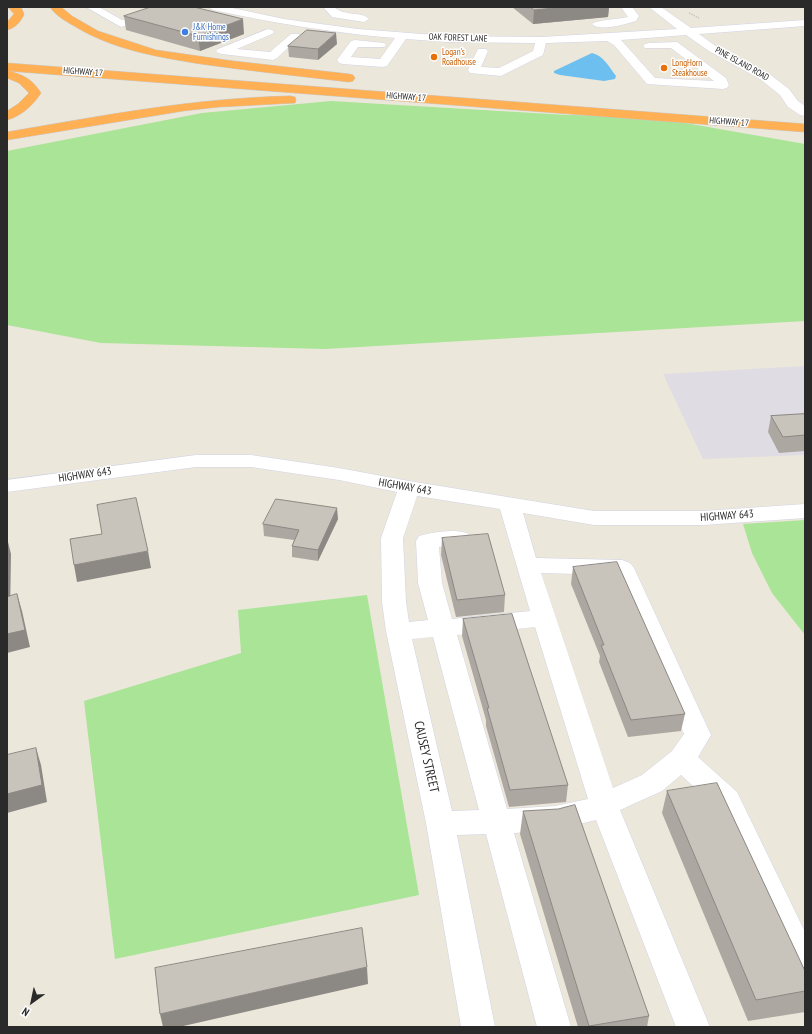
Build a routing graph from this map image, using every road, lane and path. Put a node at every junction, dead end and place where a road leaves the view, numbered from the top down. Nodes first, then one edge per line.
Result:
1 (13, 7) edge
2 (55, 7) edge
3 (92, 7) edge
4 (213, 7) edge
5 (274, 7) edge
6 (328, 7) edge
7 (626, 7) edge
8 (654, 7) edge
9 (672, 7) edge
10 (160, 10) edge
11 (684, 12) joint
12 (252, 17) junction
13 (804, 17) edge
14 (374, 20) dead end
15 (589, 24) dead end
16 (313, 26) junction
17 (698, 26) junction
18 (7, 27) edge
19 (247, 28) dead end
20 (268, 32) junction
21 (295, 36) junction
22 (403, 36) junction
23 (610, 37) junction
24 (540, 40) junction
25 (482, 51) junction
26 (496, 52) dead end
27 (518, 52) dead end
28 (539, 53) junction
29 (627, 53) junction
30 (7, 56) edge
31 (7, 67) edge
32 (7, 74) edge
33 (364, 80) dead end
34 (793, 83) dead end
35 (323, 91) junction
36 (505, 92) dead end
37 (782, 113) dead end
38 (805, 114) edge
39 (7, 116) edge
40 (645, 116) junction
41 (805, 128) edge
42 (7, 136) edge
43 (7, 486) edge
44 (409, 488) junction
45 (509, 504) junction
46 (805, 511) edge
47 (459, 538) edge
48 (527, 565) junction
49 (544, 618) junction
50 (444, 628) junction
51 (398, 631) junction
52 (682, 759) junction
53 (604, 804) junction
54 (497, 822) junction
55 (440, 823) junction
56 (805, 966) edge
57 (478, 1027) edge
58 (554, 1027) edge
59 (693, 1027) edge

1 - 18 highway
2 - 33 highway
3 - 10 street
4 - 12 street, OAK FOREST LANE
5 - 12 street
6 - 14 street
7 - 15 street
8 - 17 street, PINE ISLAND ROAD
9 - 11 street
11 - 17 path
12 - 16 street, OAK FOREST LANE
13 - 17 street, OAK FOREST LANE
16 - 21 street
16 - 22 street, OAK FOREST LANE
17 - 23 street, OAK FOREST LANE
17 - 34 street, PINE ISLAND ROAD
17 - 38 street, PINE ISLAND ROAD
19 - 20 street
20 - 21 street
20 - 21 street
22 - 24 street, OAK FOREST LANE
22 - 25 street
23 - 24 street, OAK FOREST LANE
23 - 29 street
24 - 28 street
25 - 26 street
25 - 28 street
27 - 28 street
29 - 29 street
30 - 36 highway, HIGHWAY 17
31 - 35 highway, HIGHWAY 17
32 - 39 highway
35 - 38 highway
35 - 40 highway, HIGHWAY 17
37 - 38 highway
40 - 41 highway, HIGHWAY 17
40 - 42 highway
43 - 44 street, HIGHWAY 643
44 - 45 street, HIGHWAY 643
44 - 51 street, CAUSEY STREET
45 - 46 street, HIGHWAY 643
45 - 48 street
47 - 50 street
48 - 49 street
48 - 52 street
49 - 50 street
49 - 53 street
50 - 51 street
50 - 54 street
51 - 55 street, CAUSEY STREET
52 - 53 street
52 - 56 street
53 - 54 street
53 - 59 street
54 - 55 street
54 - 58 street
55 - 57 street, CAUSEY STREET

